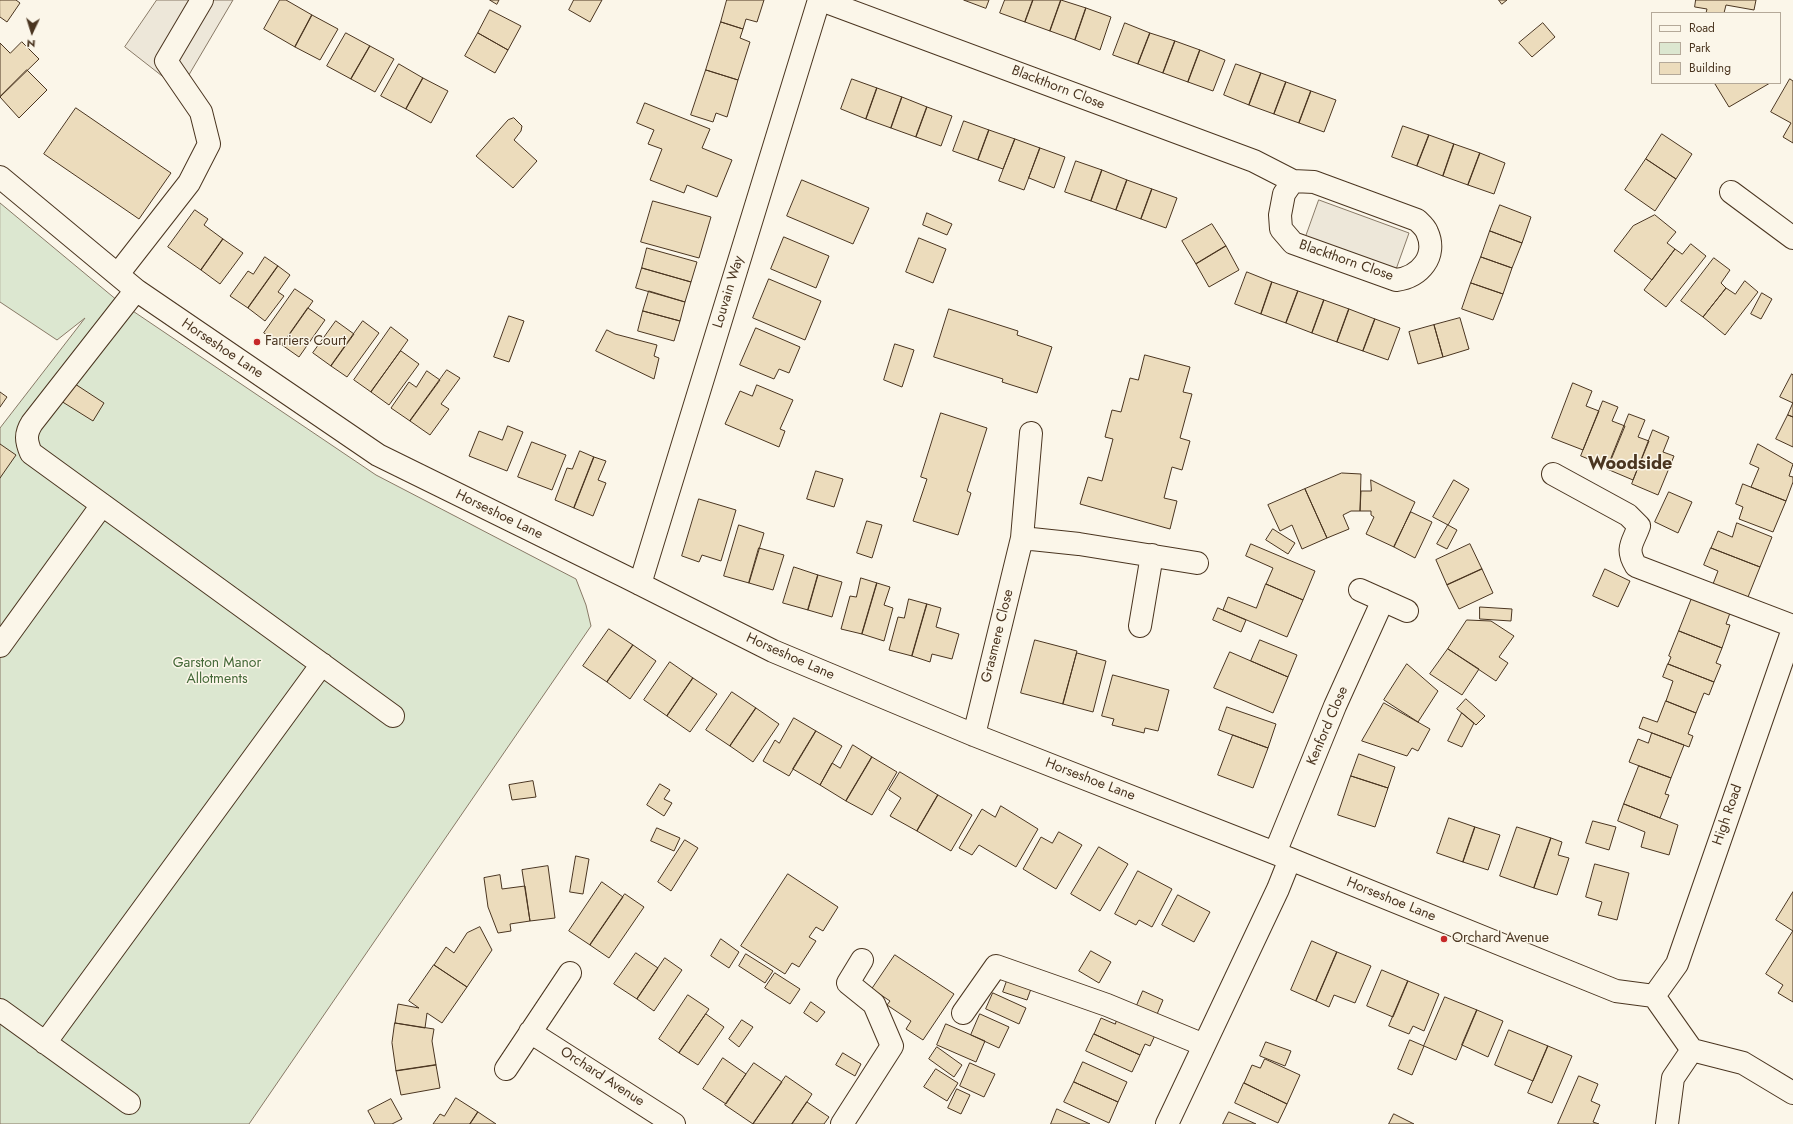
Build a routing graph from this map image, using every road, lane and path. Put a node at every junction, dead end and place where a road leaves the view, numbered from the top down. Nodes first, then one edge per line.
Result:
1 (202, 0) edge
2 (820, 0) edge
3 (0, 177) edge
4 (1292, 181) junction
5 (1731, 192) dead end
6 (1793, 238) edge
7 (118, 274) junction
8 (136, 290) junction
9 (1030, 433) dead end
10 (1553, 474) dead end
11 (102, 505) junction
12 (1022, 538) junction
13 (1152, 555) junction
14 (1197, 563) dead end
15 (640, 584) junction
16 (1360, 590) dead end
17 (1383, 600) junction
18 (1407, 611) dead end
19 (1140, 626) dead end
20 (1793, 627) edge
21 (0, 646) edge
22 (322, 664) junction
23 (393, 716) dead end
24 (974, 735) junction
25 (1282, 856) junction
26 (862, 960) dead end
27 (570, 973) dead end
28 (1654, 996) junction
29 (0, 1010) edge
30 (963, 1013) dead end
31 (530, 1032) junction
32 (45, 1043) junction
33 (1204, 1045) junction
34 (1692, 1050) junction
35 (506, 1069) dead end
36 (1793, 1093) edge
37 (129, 1103) dead end
38 (674, 1124) edge
39 (842, 1124) edge
40 (1167, 1124) edge
41 (1667, 1124) edge

1 - 7 street
2 - 4 street, Blackthorn Close
2 - 15 street, Louvain Way
3 - 7 street, Horseshoe Lane
4 - 4 street, Blackthorn Close
5 - 6 street
7 - 8 street, Horseshoe Lane
8 - 11 street
8 - 15 street, Horseshoe Lane
9 - 12 street, Grasmere Close
10 - 20 street
11 - 21 street
11 - 22 street
12 - 13 street
12 - 24 street, Grasmere Close
13 - 14 street
13 - 19 street
15 - 24 street, Horseshoe Lane
16 - 17 street
17 - 18 street
17 - 25 street, Kenford Close
20 - 28 street, High Road
22 - 23 street
22 - 32 street
24 - 25 street, Horseshoe Lane
25 - 28 street, Horseshoe Lane
25 - 33 street
26 - 39 street
27 - 31 street
28 - 34 street
29 - 32 street
30 - 33 street
31 - 35 street
31 - 38 street, Orchard Avenue
32 - 37 street
33 - 40 street
34 - 36 street
34 - 41 street

